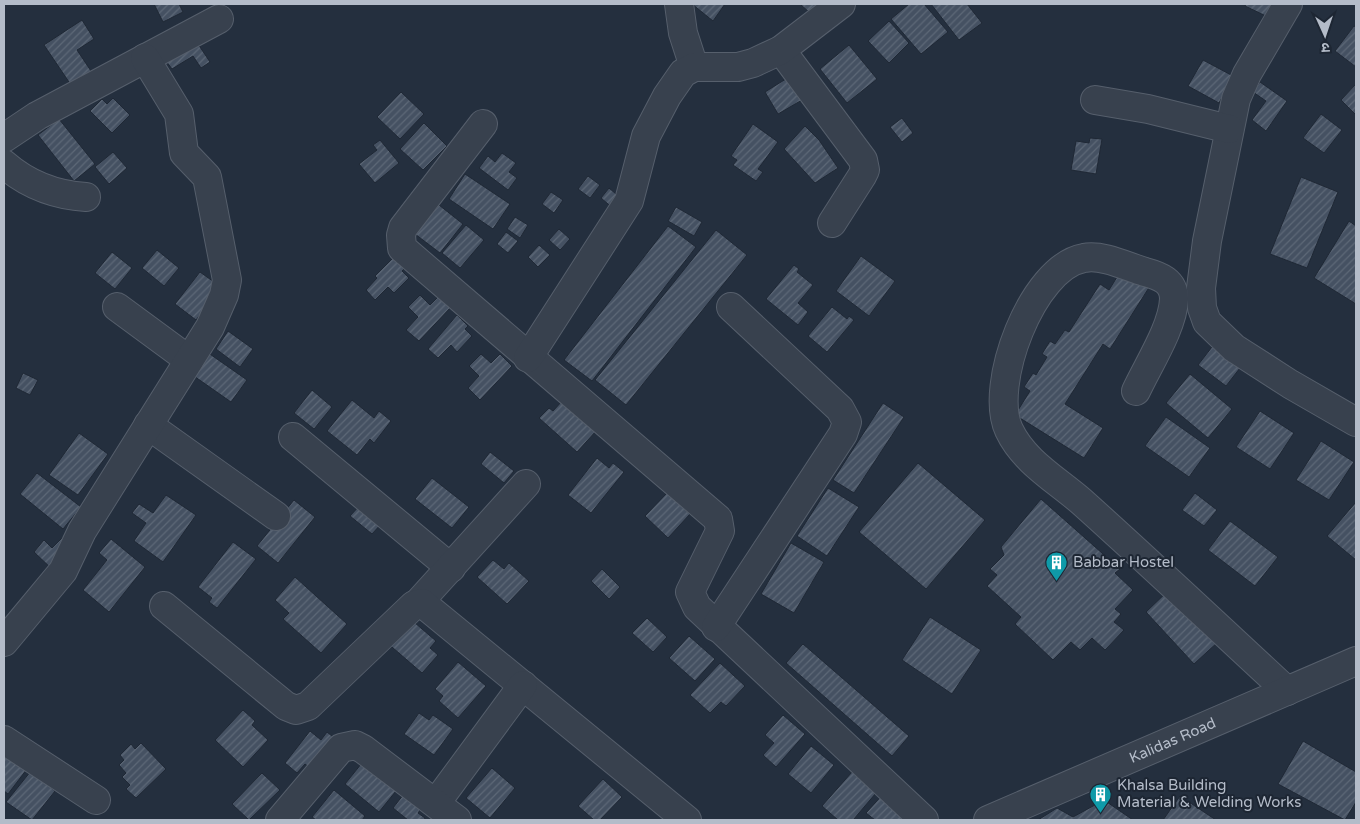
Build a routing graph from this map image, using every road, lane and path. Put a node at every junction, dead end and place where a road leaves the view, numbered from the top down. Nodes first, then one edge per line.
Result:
1 (679, 4) edge
2 (841, 4) edge
3 (1288, 4) edge
4 (219, 19) dead end
5 (781, 50) junction
6 (145, 58) junction
7 (694, 67) junction
8 (1095, 100) dead end
9 (482, 124) dead end
10 (1229, 129) junction
11 (4, 138) edge
12 (4, 164) edge
13 (86, 197) dead end
14 (832, 223) dead end
15 (117, 307) dead end
16 (730, 307) dead end
17 (528, 358) junction
18 (189, 360) junction
19 (1136, 391) dead end
20 (1356, 422) edge
21 (148, 425) junction
22 (293, 437) dead end
23 (526, 484) dead end
24 (276, 516) dead end
25 (451, 568) junction
26 (419, 602) junction
27 (164, 606) dead end
28 (716, 626) junction
29 (4, 642) edge
30 (1356, 661) edge
31 (523, 685) junction
32 (1287, 691) junction
33 (4, 740) edge
34 (96, 800) dead end
35 (436, 803) junction
36 (280, 820) edge
37 (457, 820) edge
38 (687, 820) edge
39 (924, 820) edge
40 (988, 820) edge

1 - 7 street
2 - 5 street
3 - 10 street
4 - 6 street
5 - 7 street
5 - 14 street
6 - 11 street
6 - 18 street
7 - 17 street
8 - 10 street
9 - 17 street
10 - 20 street
12 - 13 street
15 - 18 street
16 - 28 street
17 - 28 street
18 - 21 street
19 - 32 street
21 - 24 street
21 - 29 street
22 - 25 street
23 - 25 street
25 - 26 street
26 - 27 street
26 - 31 street
28 - 39 street
30 - 32 street, Kalidas Road
31 - 35 street
31 - 38 street
32 - 40 street, Kalidas Road
33 - 34 street
35 - 36 street
35 - 37 street

